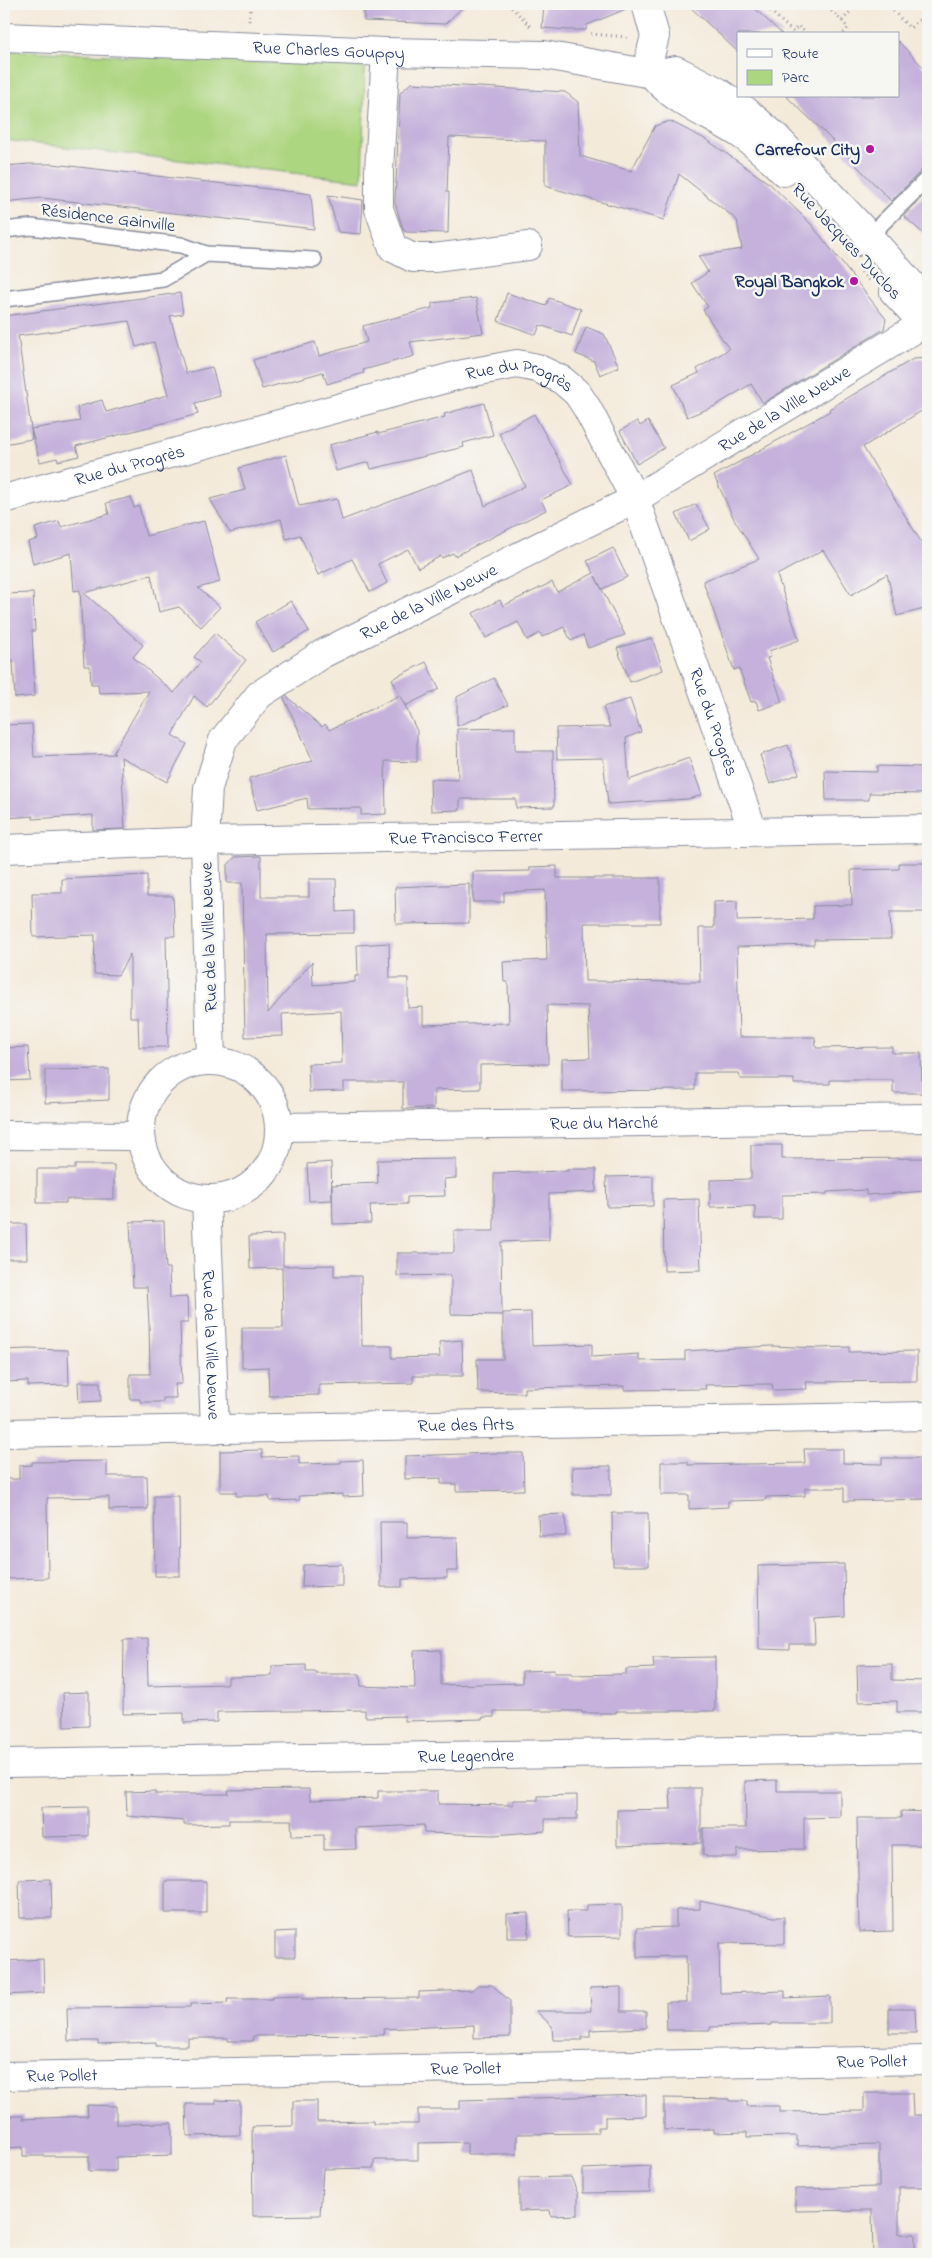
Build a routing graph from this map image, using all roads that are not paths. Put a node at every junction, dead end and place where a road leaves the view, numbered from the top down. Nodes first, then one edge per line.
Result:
1 (646, 4) edge
2 (4, 37) edge
3 (386, 52) junction
4 (649, 73) junction
5 (928, 178) edge
6 (4, 230) edge
7 (528, 246) dead end
8 (861, 250) junction
9 (206, 254) junction
10 (314, 260) dead end
11 (4, 299) edge
12 (927, 319) edge
13 (4, 499) edge
14 (635, 499) junction
15 (928, 829) edge
16 (753, 831) junction
17 (205, 841) junction
18 (4, 849) edge
19 (211, 1061) junction
20 (928, 1118) edge
21 (280, 1127) junction
22 (4, 1135) edge
23 (140, 1136) junction
24 (206, 1200) junction
25 (928, 1416) edge
26 (215, 1430) junction
27 (4, 1432) edge
28 (928, 1748) edge
29 (4, 1763) edge
30 (928, 2060) edge
31 (4, 2076) edge

1 - 4 street
2 - 3 street, Rue Charles Gouppy
3 - 4 street, Rue Charles Gouppy
3 - 7 street
4 - 8 street, Rue Jacques Duclos
5 - 8 lane
6 - 9 lane, Résidence Gainville
8 - 12 street, Rue Jacques Duclos
9 - 10 lane, Résidence Gainville
9 - 11 lane
12 - 14 street, Rue de la Ville Neuve
13 - 14 street, Rue du Progrès
14 - 16 street, Rue du Progrès
14 - 17 street, Rue de la Ville Neuve
15 - 16 street, Rue Francisco Ferrer
16 - 17 street, Rue Francisco Ferrer
17 - 18 street, Rue Francisco Ferrer
17 - 19 street, Rue de la Ville Neuve
19 - 21 street
19 - 23 street
20 - 21 street, Rue du Marché
21 - 24 street
22 - 23 street
23 - 24 street
24 - 26 street, Rue de la Ville Neuve
25 - 26 street, Rue des Arts
26 - 27 street, Rue des Arts
28 - 29 street, Rue Legendre
30 - 31 street, Rue Pollet

